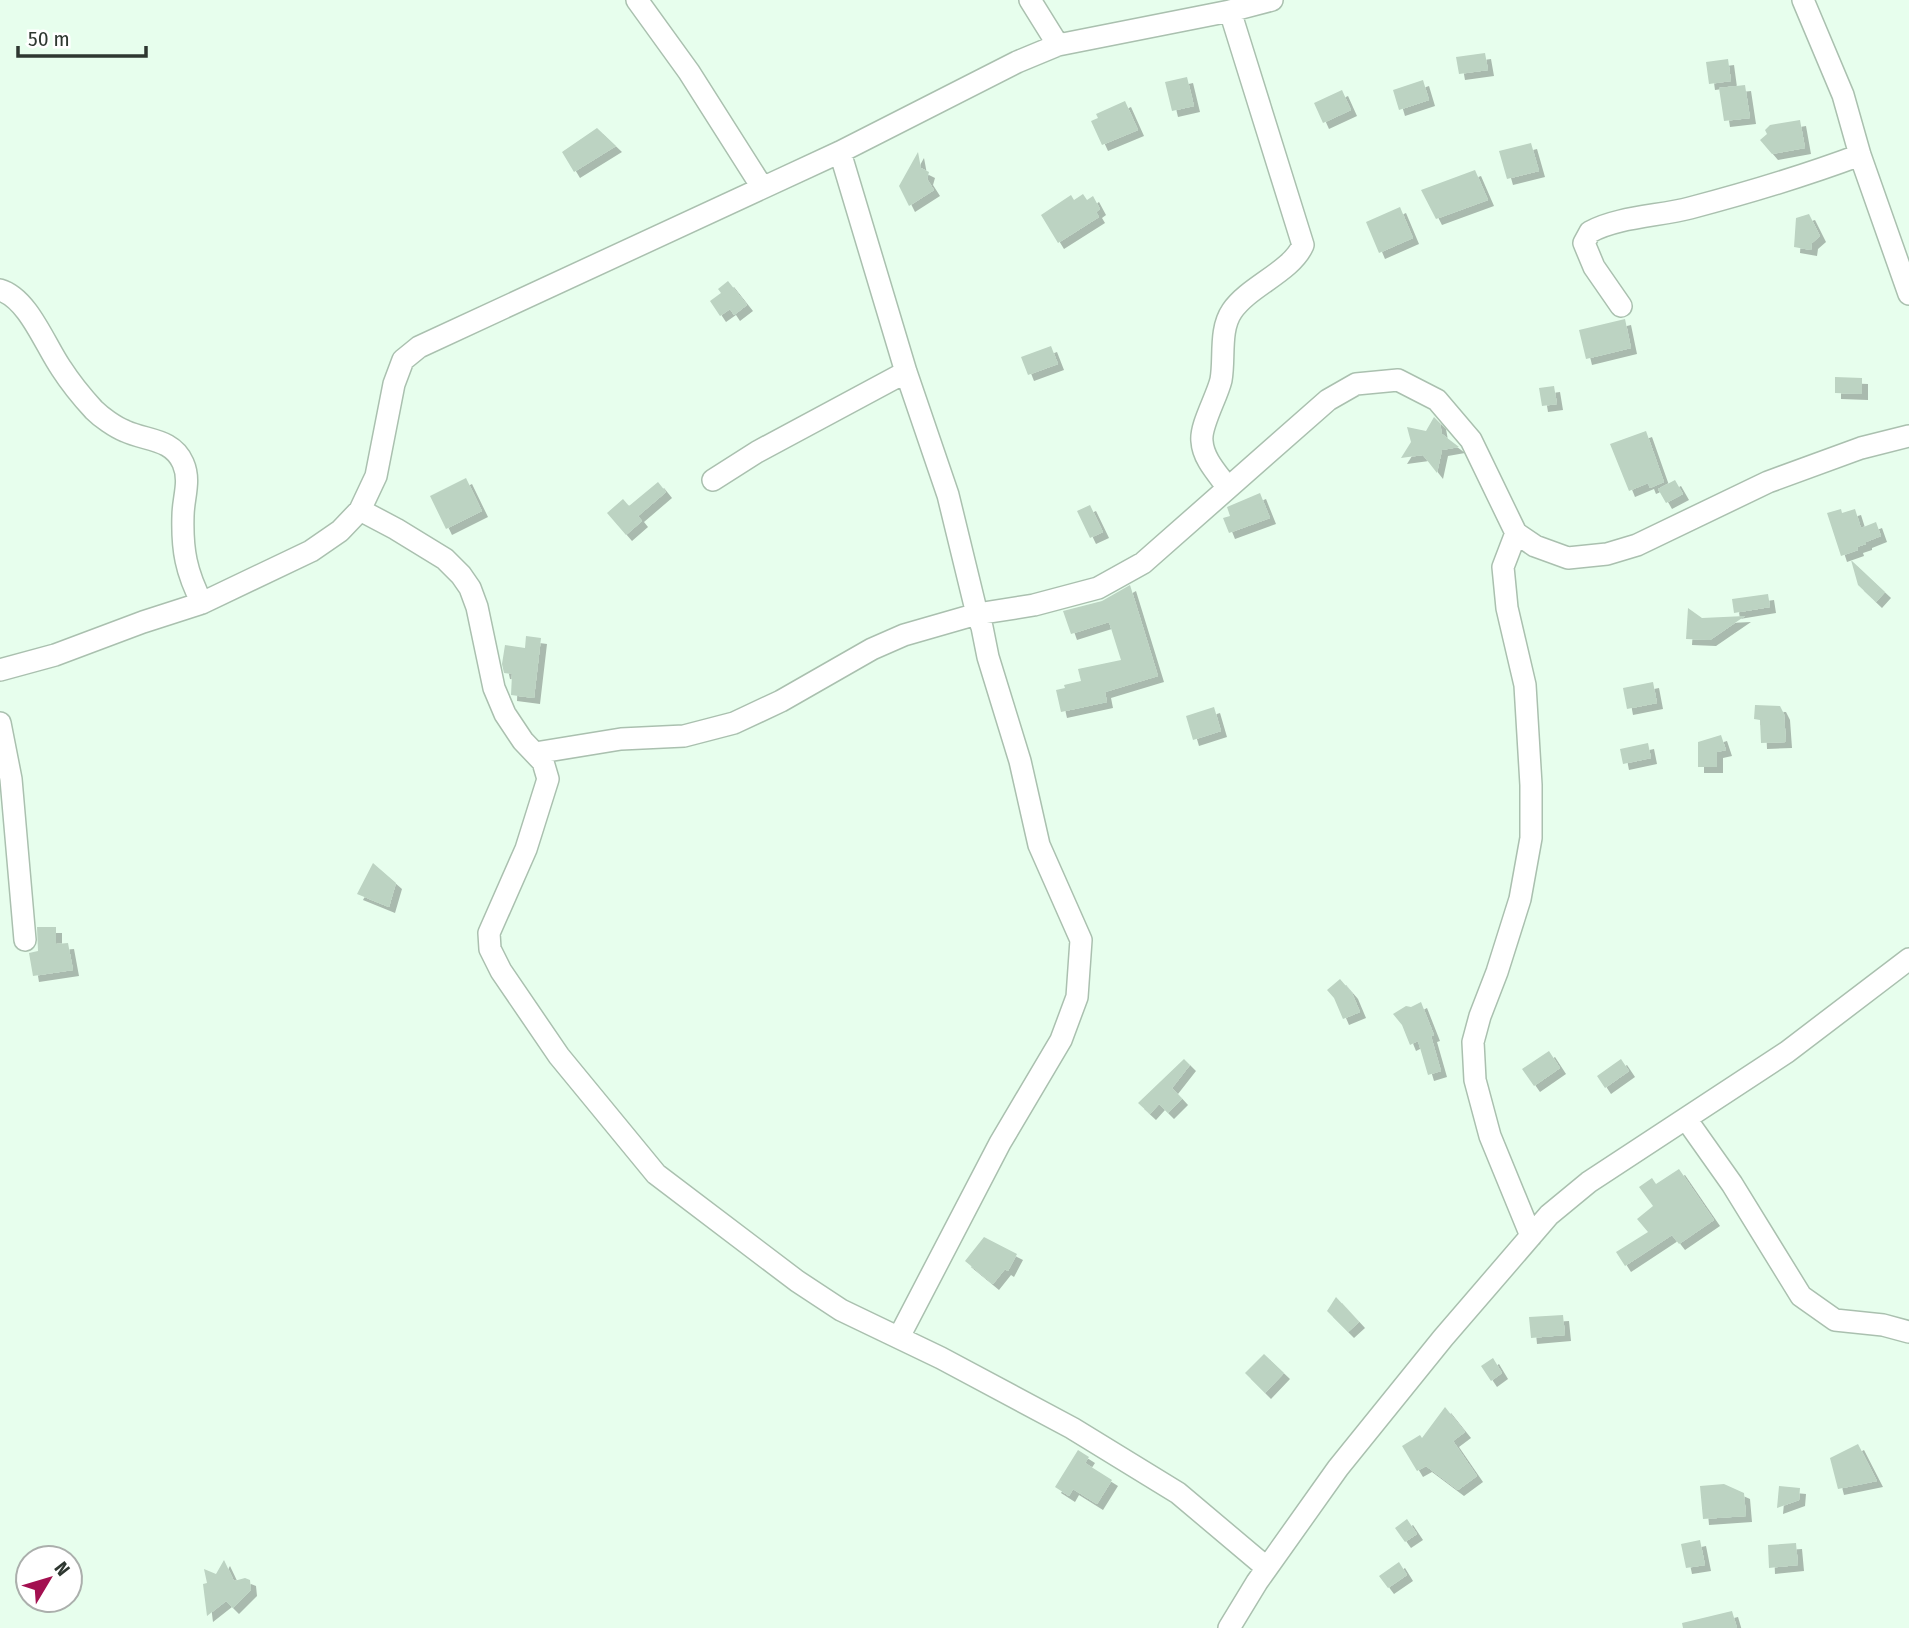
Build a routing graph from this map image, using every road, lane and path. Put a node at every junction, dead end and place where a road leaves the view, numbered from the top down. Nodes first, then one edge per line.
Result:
1 (637, 0) edge
2 (1030, 0) edge
3 (1272, 0) edge
4 (1803, 0) edge
5 (1230, 11) junction
6 (1058, 45) junction
7 (840, 152) junction
8 (1860, 155) junction
9 (762, 187) junction
10 (0, 290) edge
11 (1909, 294) edge
12 (1621, 306) dead end
13 (906, 372) junction
14 (1909, 436) edge
15 (713, 480) dead end
16 (1228, 488) junction
17 (360, 510) junction
18 (1516, 533) junction
19 (202, 603) junction
20 (977, 614) junction
21 (0, 670) edge
22 (0, 723) edge
23 (535, 753) junction
24 (25, 940) dead end
25 (1909, 960) edge
26 (1686, 1119) junction
27 (1531, 1236) junction
28 (1909, 1332) edge
29 (899, 1337) junction
30 (1267, 1568) junction
31 (1228, 1628) edge

1 - 9 street
2 - 6 street
3 - 5 street
4 - 8 street
5 - 6 street
5 - 16 street
6 - 7 street
7 - 9 street
7 - 13 street
8 - 11 street
8 - 12 street
9 - 17 street
10 - 19 street
13 - 15 street
13 - 20 street
14 - 18 street
16 - 18 street
16 - 20 street
17 - 19 street
17 - 23 street
18 - 27 street
19 - 21 street
20 - 23 street
20 - 29 street
22 - 24 street
23 - 29 street
25 - 26 street
26 - 27 street
26 - 28 street
27 - 30 street
29 - 30 street
30 - 31 street

